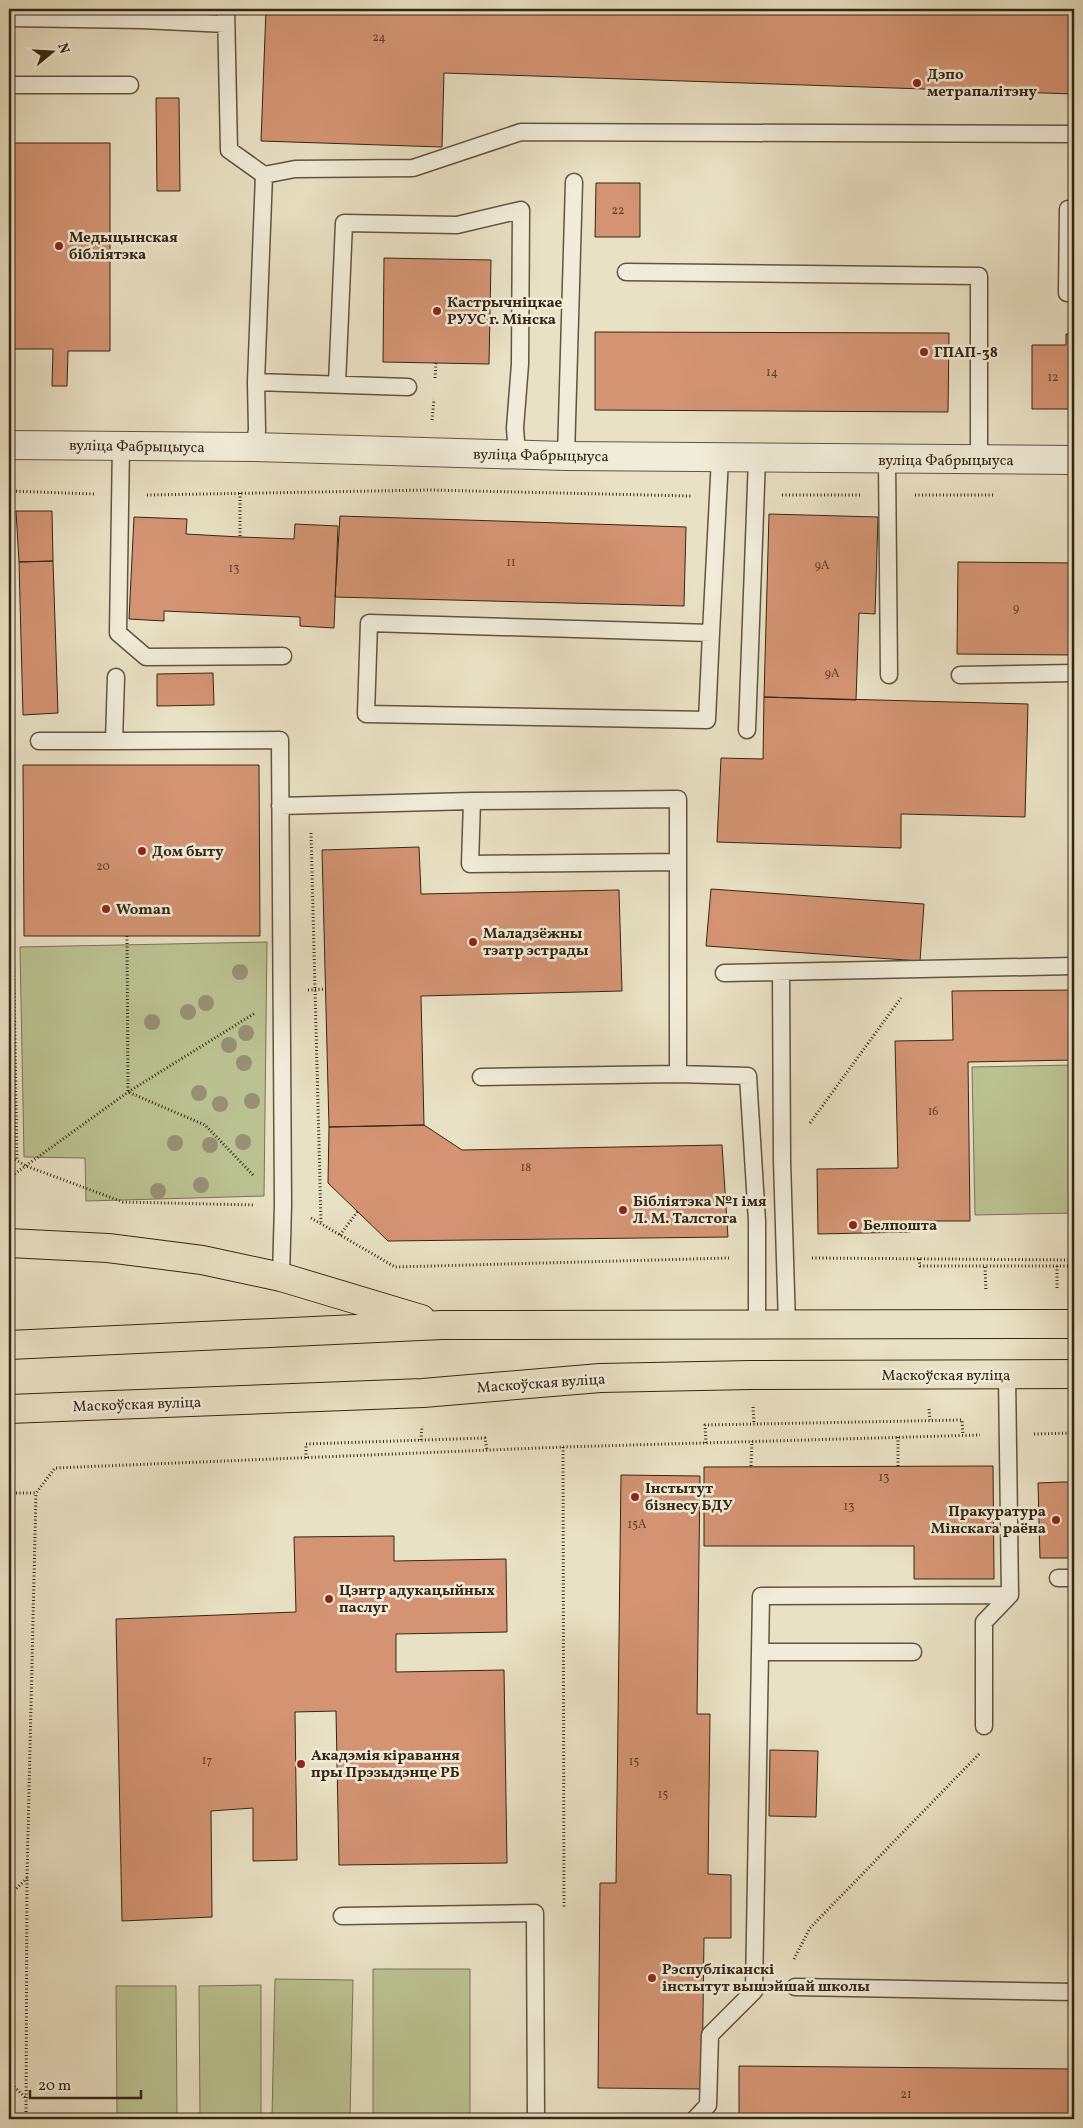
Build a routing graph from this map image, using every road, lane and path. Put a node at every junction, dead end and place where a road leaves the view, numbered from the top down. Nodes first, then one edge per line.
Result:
1 (226, 16) edge
2 (9, 18) edge
3 (9, 85) edge
4 (130, 85) dead end
5 (1074, 134) edge
6 (264, 175) junction
7 (574, 182) dead end
8 (1074, 209) edge
9 (626, 272) dead end
10 (1067, 293) dead end
11 (256, 382) junction
12 (337, 384) junction
13 (408, 387) dead end
14 (9, 445) edge
15 (121, 446) junction
16 (254, 447) junction
17 (517, 455) junction
18 (566, 456) junction
19 (720, 458) junction
20 (757, 458) junction
21 (886, 460) junction
22 (1074, 460) edge
23 (979, 461) junction
24 (9, 491) edge
25 (240, 493) junction
26 (120, 495) junction
27 (756, 495) junction
28 (995, 495) dead end
29 (718, 496) junction
30 (887, 496) junction
31 (240, 537) dead end
32 (711, 633) junction
33 (283, 656) dead end
34 (9, 665) edge
35 (1074, 673) edge
36 (960, 674) dead end
37 (889, 675) dead end
38 (116, 677) dead end
39 (747, 730) dead end
40 (39, 741) dead end
41 (114, 741) junction
42 (472, 801) junction
43 (311, 804) junction
44 (280, 806) junction
45 (678, 862) junction
46 (127, 936) dead end
47 (1074, 966) edge
48 (922, 969) junction
49 (782, 972) junction
50 (724, 973) dead end
51 (315, 989) junction
52 (326, 989) dead end
53 (282, 995) junction
54 (678, 1074) junction
55 (481, 1077) dead end
56 (128, 1092) junction
57 (9, 1156) edge
58 (18, 1160) junction
59 (782, 1161) junction
60 (26, 1166) junction
61 (9, 1178) edge
62 (283, 1205) junction
63 (358, 1211) dead end
64 (321, 1222) junction
65 (340, 1235) junction
66 (9, 1243) edge
67 (920, 1259) dead end
68 (1074, 1266) edge
69 (395, 1267) dead end
70 (281, 1277) junction
71 (1074, 1324) edge
72 (442, 1325) junction
73 (757, 1325) junction
74 (787, 1325) junction
75 (9, 1345) edge
76 (1074, 1374) edge
77 (1008, 1375) junction
78 (11, 1410) edge
79 (1074, 1433) edge
80 (1008, 1434) junction
81 (963, 1435) junction
82 (898, 1437) junction
83 (752, 1441) junction
84 (706, 1443) junction
85 (563, 1447) junction
86 (487, 1450) junction
87 (306, 1458) junction
88 (750, 1466) dead end
89 (898, 1466) dead end
90 (9, 1493) edge
91 (36, 1493) junction
92 (1058, 1578) dead end
93 (1074, 1578) edge
94 (1010, 1595) junction
95 (760, 1652) junction
96 (912, 1652) dead end
97 (984, 1726) joint
98 (27, 1877) junction
99 (9, 1896) edge
100 (342, 1916) dead end
101 (564, 1916) dead end
102 (793, 1960) dead end
103 (795, 1987) dead end
104 (1074, 1992) edge
105 (9, 2082) edge
106 (28, 2099) junction
107 (26, 2119) edge
108 (536, 2119) edge
109 (695, 2119) edge

1 - 2 lane
1 - 6 lane
3 - 4 lane
5 - 6 lane
6 - 11 lane
7 - 18 lane
8 - 10 lane
9 - 23 lane
11 - 12 lane
11 - 16 lane
12 - 13 lane
12 - 17 lane
14 - 15 street, вуліца Фабрыцыуса
15 - 16 street, вуліца Фабрыцыуса
15 - 26 lane
16 - 17 street, вуліца Фабрыцыуса
17 - 18 street, вуліца Фабрыцыуса
18 - 19 street, вуліца Фабрыцыуса
19 - 20 street, вуліца Фабрыцыуса
19 - 29 lane
20 - 21 street, вуліца Фабрыцыуса
20 - 27 lane
21 - 23 street, вуліца Фабрыцыуса
21 - 30 lane
22 - 23 street, вуліца Фабрыцыуса
24 - 26 path
25 - 26 path
25 - 29 path
25 - 31 path
26 - 33 lane
27 - 30 path
27 - 39 lane
28 - 30 path
29 - 32 lane
30 - 37 lane
32 - 32 lane
34 - 58 path
35 - 36 lane
38 - 41 lane
40 - 41 lane
41 - 44 lane
42 - 43 lane
42 - 45 lane
42 - 45 lane
43 - 44 lane
43 - 51 path
44 - 53 lane
45 - 54 lane
46 - 56 path
47 - 48 lane
48 - 49 lane
48 - 59 path
49 - 50 lane
49 - 59 lane
51 - 52 path
51 - 53 path
51 - 64 path
53 - 56 path
53 - 62 lane
54 - 55 lane
54 - 73 lane
56 - 60 path
56 - 62 path
57 - 58 path
58 - 60 path
59 - 74 lane
60 - 61 path
60 - 62 path
62 - 64 path
62 - 70 lane
63 - 65 path
64 - 65 path
65 - 69 path
66 - 70 main road
67 - 68 path
70 - 72 main road
71 - 74 main road
72 - 73 main road
72 - 75 main road
73 - 74 main road
76 - 77 main road, Маскоўская вуліца
77 - 78 main road, Маскоўская вуліца
77 - 80 lane
79 - 80 path
80 - 81 path
80 - 94 lane
81 - 82 path
81 - 84 path
82 - 83 path
82 - 89 path
83 - 84 path
83 - 88 path
84 - 85 path
85 - 86 path
85 - 101 path
86 - 87 path
86 - 87 path
87 - 91 path
90 - 91 path
91 - 98 path
92 - 93 lane
94 - 95 lane
94 - 97 lane
95 - 96 lane
95 - 109 lane
97 - 102 path
98 - 99 path
98 - 106 path
100 - 108 lane
103 - 104 lane
105 - 106 path
106 - 107 path

